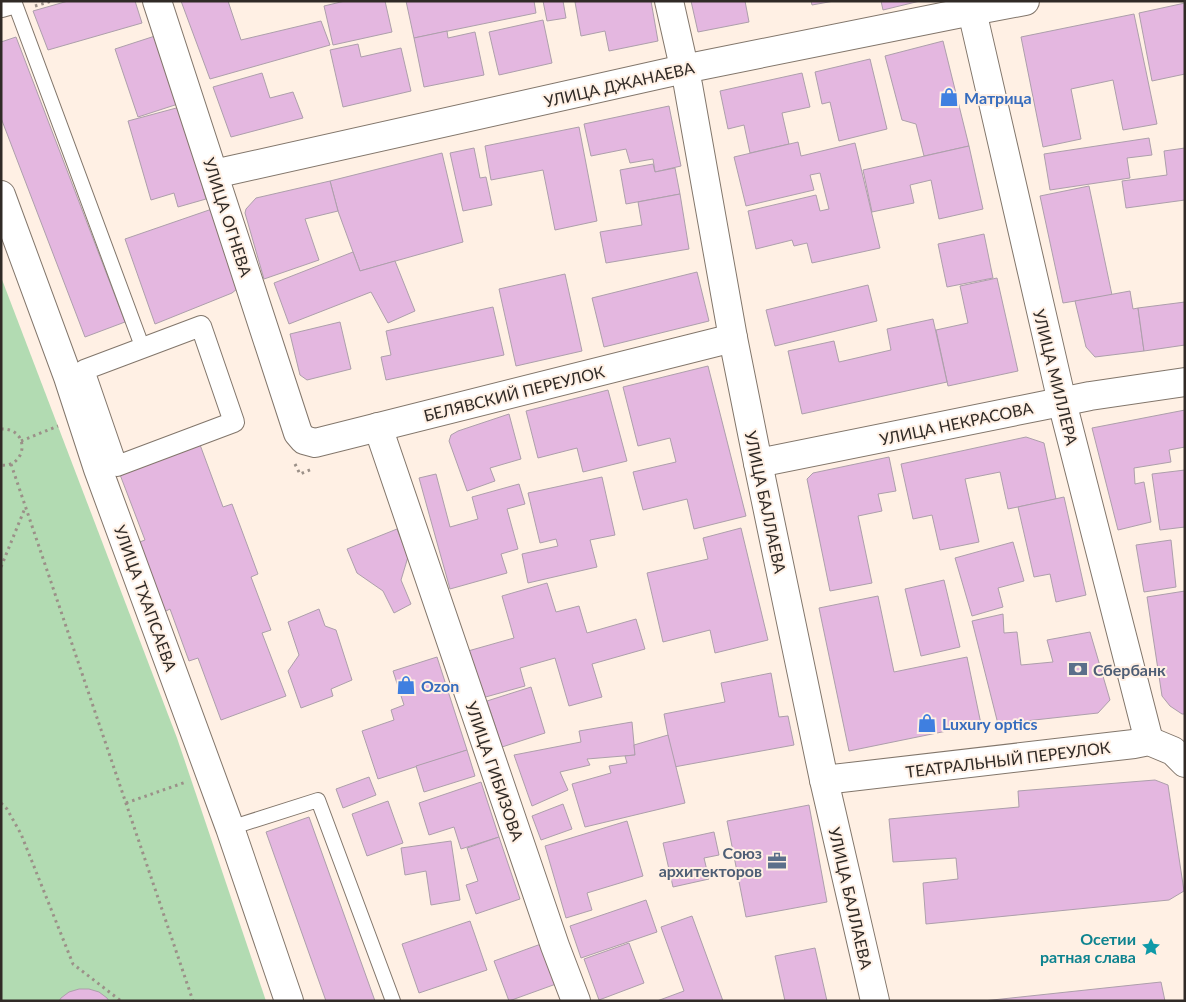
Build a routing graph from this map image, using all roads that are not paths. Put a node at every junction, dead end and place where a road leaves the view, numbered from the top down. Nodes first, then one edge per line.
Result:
1 (8, 1) edge
2 (14, 1) edge
3 (157, 1) edge
4 (669, 1) edge
5 (1025, 1) edge
6 (1, 3) edge
7 (969, 4) edge
8 (684, 68) junction
9 (214, 174) junction
10 (1, 195) edge
11 (139, 338) dead end
12 (732, 338) junction
13 (84, 370) joint
14 (1185, 382) edge
15 (1062, 402) junction
16 (378, 427) junction
17 (298, 433) joint
18 (758, 463) junction
19 (1173, 751) edge
20 (824, 780) junction
21 (230, 828) junction
22 (289, 1001) edge
23 (393, 1001) edge
24 (576, 1001) edge
25 (874, 1001) edge

1 - 6 street
2 - 11 lane
3 - 9 street, УЛИЦА ОГНЕВА
4 - 8 street, УЛИЦА БАЛЛАЕВА
5 - 7 street, УЛИЦА ДЖАНАЕВА
7 - 8 street, УЛИЦА ДЖАНАЕВА
7 - 15 street, УЛИЦА МИЛЛЕРА
8 - 9 street, УЛИЦА ДЖАНАЕВА
8 - 12 street, УЛИЦА БАЛЛАЕВА
9 - 17 street, УЛИЦА ОГНЕВА
10 - 21 street, УЛИЦА ТХАПСАЕВА
12 - 16 street, БЕЛЯВСКИЙ ПЕРЕУЛОК
12 - 18 street, УЛИЦА БАЛЛАЕВА
13 - 13 street
14 - 15 street, УЛИЦА НЕКРАСОВА
15 - 18 street, УЛИЦА НЕКРАСОВА
15 - 19 street, УЛИЦА МИЛЛЕРА
16 - 17 street, БЕЛЯВСКИЙ ПЕРЕУЛОК
16 - 24 street, УЛИЦА ГИБИЗОВА
18 - 20 street, УЛИЦА БАЛЛАЕВА
19 - 20 street, ТЕАТРАЛЬНЫЙ ПЕРЕУЛОК
20 - 25 street, УЛИЦА БАЛЛАЕВА
21 - 22 street, УЛИЦА ТХАПСАЕВА
21 - 23 lane

